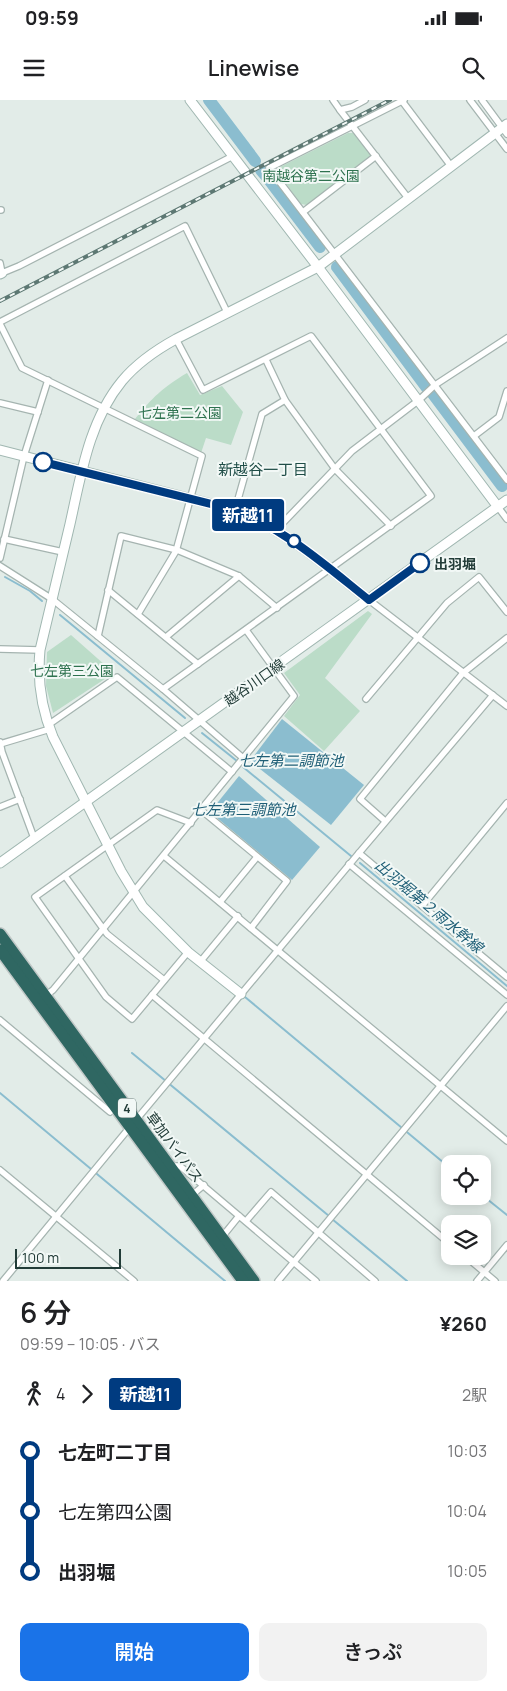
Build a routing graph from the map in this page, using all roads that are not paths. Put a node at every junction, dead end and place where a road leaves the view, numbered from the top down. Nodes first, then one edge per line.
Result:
1 (190, 100) edge
2 (333, 100) edge
3 (365, 100) edge
4 (403, 100) edge
5 (470, 100) edge
6 (482, 100) edge
7 (340, 110) junction
8 (353, 126) junction
9 (503, 130) edge
10 (507, 149) edge
11 (233, 156) junction
12 (376, 156) junction
13 (452, 166) junction
14 (408, 198) junction
15 (303, 212) junction
16 (335, 254) junction
17 (0, 263) edge
18 (318, 267) junction
19 (1, 273) edge
20 (227, 312) junction
21 (0, 323) edge
22 (507, 338) edge
23 (176, 339) junction
24 (266, 360) junction
25 (48, 380) junction
26 (436, 385) junction
27 (507, 391) edge
28 (285, 400) junction
29 (419, 400) junction
30 (0, 403) edge
31 (104, 408) junction
32 (38, 412) junction
33 (381, 429) junction
34 (474, 436) junction
35 (0, 450) edge
36 (24, 456) junction
37 (335, 469) junction
38 (82, 472) junction
39 (507, 480) edge
40 (190, 498) junction
41 (507, 500) edge
42 (498, 507) junction
43 (235, 510) junction
44 (507, 519) edge
45 (390, 526) junction
46 (277, 529) junction
47 (4, 539) junction
48 (177, 550) junction
49 (63, 552) junction
50 (0, 558) edge
51 (0, 566) edge
52 (330, 570) junction
53 (239, 576) junction
54 (108, 590) junction
55 (52, 600) junction
56 (369, 600) junction
57 (277, 608) junction
58 (507, 612) edge
59 (138, 614) junction
60 (246, 630) junction
61 (98, 636) junction
62 (166, 637) junction
63 (418, 638) junction
64 (507, 638) edge
65 (0, 649) edge
66 (40, 650) junction
67 (198, 664) junction
68 (273, 668) junction
69 (463, 673) junction
70 (163, 689) junction
71 (493, 696) junction
72 (366, 699) dead end
73 (507, 706) edge
74 (200, 720) junction
75 (49, 727) junction
76 (184, 732) junction
77 (0, 743) edge
78 (243, 758) junction
79 (232, 772) junction
80 (20, 799) junction
81 (86, 801) junction
82 (507, 803) edge
83 (0, 807) edge
84 (201, 810) junction
85 (386, 821) junction
86 (191, 823) junction
87 (34, 838) junction
88 (108, 846) junction
89 (359, 853) junction
90 (164, 856) junction
91 (257, 857) junction
92 (0, 863) edge
93 (350, 864) junction
94 (65, 876) junction
95 (133, 893) junction
96 (220, 902) junction
97 (422, 906) junction
98 (238, 916) junction
99 (251, 928) junction
100 (103, 929) junction
101 (0, 934) edge
102 (0, 950) edge
103 (278, 950) junction
104 (188, 952) junction
105 (79, 959) junction
106 (200, 962) junction
107 (507, 977) edge
108 (164, 980) junction
109 (241, 994) junction
110 (152, 995) junction
111 (507, 995) edge
112 (45, 996) junction
113 (507, 1006) edge
114 (0, 1020) edge
115 (204, 1038) junction
116 (442, 1086) junction
117 (115, 1107) junction
118 (133, 1124) junction
119 (507, 1141) edge
120 (172, 1168) junction
121 (0, 1170) edge
122 (368, 1175) junction
123 (204, 1185) junction
124 (192, 1195) junction
125 (56, 1216) junction
126 (239, 1216) junction
127 (246, 1221) junction
128 (318, 1234) junction
129 (441, 1236) edge
130 (222, 1237) junction
131 (507, 1245) edge
132 (294, 1262) junction
133 (476, 1265) edge
134 (484, 1272) junction
135 (3, 1281) edge
136 (134, 1281) edge
137 (243, 1281) edge
138 (254, 1281) edge
139 (278, 1281) edge
140 (316, 1281) edge
141 (375, 1281) edge
142 (477, 1281) edge
143 (495, 1281) edge

1 - 11 street
2 - 7 street
3 - 7 street
4 - 8 street
4 - 13 street
5 - 9 street
6 - 9 street
7 - 8 street
8 - 12 street
8 - 15 street
9 - 10 street
9 - 13 street
11 - 18 street
11 - 19 street
12 - 14 street
12 - 15 street
13 - 14 street
14 - 16 street
15 - 16 street
16 - 18 street
16 - 26 street
17 - 19 street
18 - 20 street
18 - 29 street
20 - 21 street
20 - 23 street
21 - 25 street
22 - 26 street
23 - 24 street
23 - 31 street
24 - 28 street
24 - 33 street
25 - 31 street
25 - 32 street
26 - 29 street
26 - 34 street
27 - 34 street
28 - 37 street
28 - 43 street
29 - 33 street
29 - 42 street
30 - 32 street
31 - 38 street
31 - 40 street
32 - 36 street
33 - 37 street
33 - 45 street
34 - 39 street
35 - 36 street
36 - 38 street
36 - 47 street
37 - 45 street
37 - 46 street
38 - 40 street
38 - 49 street
40 - 43 street
40 - 48 street
41 - 42 street, 越谷川口線
42 - 44 street
42 - 56 street, 越谷川口線
43 - 46 street
45 - 52 street
46 - 52 street
47 - 49 street
47 - 50 street
48 - 53 street
48 - 54 street
48 - 59 street
49 - 55 street
51 - 55 street
52 - 56 street
52 - 57 street
53 - 57 street
53 - 62 street
54 - 59 street
54 - 61 street
55 - 61 street
55 - 66 street
56 - 63 street
56 - 68 street, 越谷川口線
57 - 60 street
58 - 63 street
59 - 62 street
60 - 67 street
60 - 68 street
61 - 70 street
62 - 67 street
63 - 69 street
63 - 72 street
64 - 69 street
65 - 66 street
66 - 75 street
67 - 70 street
68 - 74 street, 越谷川口線
68 - 78 street
69 - 71 street
69 - 85 street
70 - 74 street
71 - 73 street
71 - 85 street
74 - 76 street, 越谷川口線
74 - 78 street
75 - 76 street
75 - 77 street
75 - 81 street
76 - 79 street
76 - 81 street, 越谷川口線
77 - 80 street
78 - 79 street
79 - 84 street
80 - 83 street
80 - 87 street
81 - 87 street, 越谷川口線
81 - 88 street
82 - 97 street
84 - 86 street
84 - 91 street
85 - 89 street
86 - 88 street
86 - 90 street
87 - 92 street, 越谷川口線
88 - 94 street
88 - 95 street
89 - 93 street
89 - 97 street
90 - 95 street
90 - 96 street
91 - 96 street
91 - 99 street
93 - 103 street
93 - 111 street
94 - 100 street
94 - 105 street
95 - 100 street
95 - 104 street
96 - 98 street
97 - 107 street
98 - 99 street
98 - 106 street
99 - 103 street
100 - 105 street
100 - 108 street
101 - 112 highway, 草加バイパス / 4
102 - 117 highway, 草加バイパス / 4
103 - 109 street
103 - 116 street
104 - 106 street
104 - 108 street
105 - 110 street
105 - 112 street
106 - 109 street
108 - 110 street
109 - 115 street
110 - 115 street
112 - 118 highway, 草加バイパス / 4
113 - 116 street
114 - 117 street
115 - 118 street
115 - 122 street
116 - 119 street
116 - 122 street
117 - 118 highway, 草加バイパス / 4
118 - 120 highway, 草加バイパス / 4
118 - 125 street
118 - 137 highway, 草加バイパス / 4
120 - 123 street
120 - 124 highway, 草加バイパス / 4
121 - 125 street
122 - 128 street
122 - 129 street
123 - 124 street
123 - 126 street
124 - 130 highway, 草加バイパス / 4
125 - 135 street
125 - 136 street
126 - 127 street
126 - 130 street
127 - 128 street
127 - 132 street
128 - 132 street
128 - 141 street
130 - 138 highway, 草加バイパス / 4
131 - 134 street
132 - 139 street
132 - 140 street
133 - 134 street
134 - 142 street
134 - 143 street

